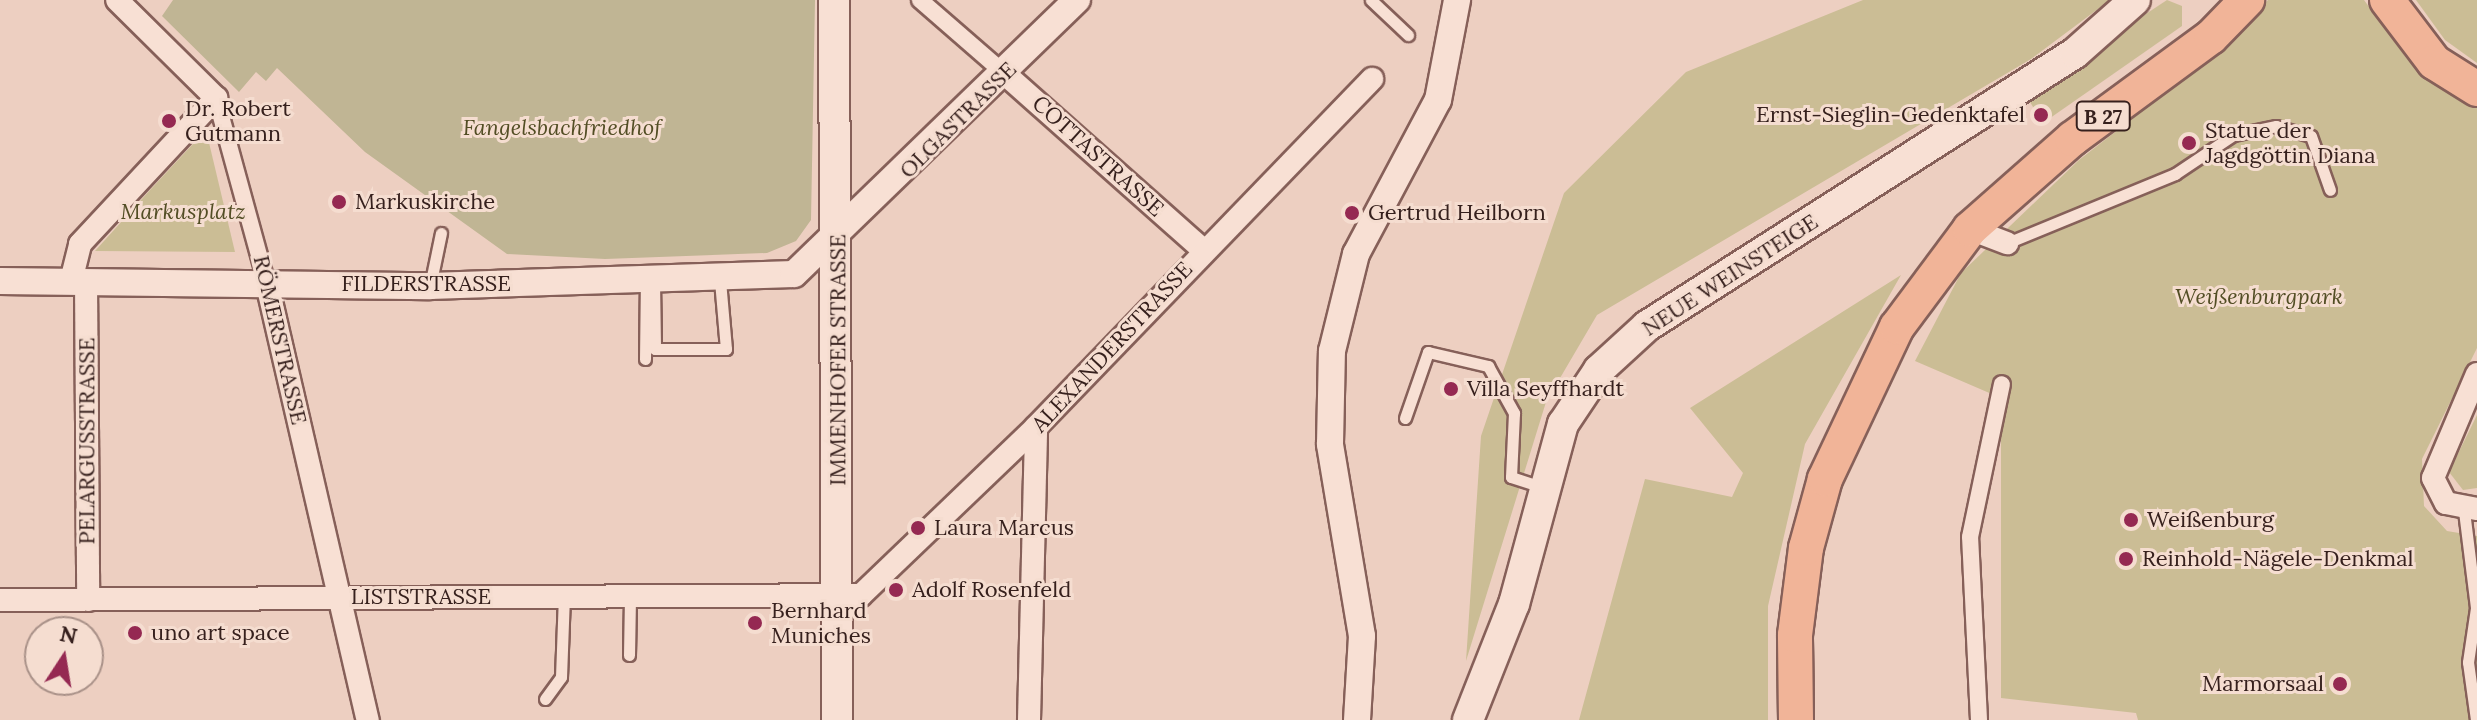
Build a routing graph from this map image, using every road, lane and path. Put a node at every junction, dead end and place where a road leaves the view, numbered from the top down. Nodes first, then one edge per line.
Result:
1 (117, 0) edge
2 (834, 0) edge
3 (920, 0) edge
4 (1077, 0) edge
5 (1371, 0) edge
6 (1457, 0) edge
7 (2135, 0) edge
8 (2387, 0) edge
9 (2237, 3) edge
10 (1408, 35) dead end
11 (1005, 74) junction
12 (1372, 79) dead end
13 (2477, 89) edge
14 (216, 98) junction
15 (2330, 190) dead end
16 (1970, 229) junction
17 (441, 233) dead end
18 (837, 238) junction
19 (2007, 243) joint
20 (1203, 250) junction
21 (0, 281) edge
22 (78, 281) junction
23 (720, 281) junction
24 (650, 282) junction
25 (267, 284) junction
26 (430, 286) junction
27 (645, 359) dead end
28 (2477, 374) edge
29 (2002, 384) dead end
30 (1405, 418) dead end
31 (1036, 427) junction
32 (1541, 487) junction
33 (2470, 510) edge
34 (841, 594) junction
35 (564, 596) junction
36 (630, 596) junction
37 (340, 598) junction
38 (0, 600) edge
39 (88, 600) junction
40 (629, 655) dead end
41 (545, 699) dead end
42 (368, 720) edge
43 (837, 720) edge
44 (1029, 720) edge
45 (1357, 720) edge
46 (1468, 720) edge
47 (1796, 720) edge
48 (1979, 720) edge
49 (2476, 720) edge

1 - 14 street, RÖMERSTRASSE
2 - 18 main road, IMMENHOFER STRASSE
3 - 11 street, COTTASTRASSE
4 - 11 street, OLGASTRASSE
5 - 10 lane
6 - 45 street
7 - 32 main road, NEUE WEINSTEIGE
8 - 13 main road
9 - 16 main road, B 27
11 - 18 street, OLGASTRASSE
11 - 20 street, COTTASTRASSE
12 - 20 street, ALEXANDERSTRASSE
14 - 22 street
14 - 25 street, RÖMERSTRASSE
15 - 19 lane
16 - 19 street
16 - 47 main road, B 27
17 - 26 lane
18 - 23 street, FILDERSTRASSE
18 - 34 main road, IMMENHOFER STRASSE
20 - 31 street, ALEXANDERSTRASSE
21 - 22 street, FILDERSTRASSE
22 - 25 street, FILDERSTRASSE
22 - 39 street, PELARGUSSTRASSE
23 - 24 street, FILDERSTRASSE
23 - 24 lane
24 - 26 street, FILDERSTRASSE
24 - 27 lane
25 - 26 street, FILDERSTRASSE
25 - 37 street, RÖMERSTRASSE
28 - 33 street
29 - 48 street
30 - 32 lane
31 - 34 street, ALEXANDERSTRASSE
31 - 44 street
32 - 46 main road, NEUE WEINSTEIGE
33 - 49 lane
34 - 36 street, LISTSTRASSE
34 - 43 main road, IMMENHOFER STRASSE
35 - 36 street, LISTSTRASSE
35 - 37 street, LISTSTRASSE
35 - 41 lane
36 - 40 lane
37 - 39 street, LISTSTRASSE
37 - 42 street, RÖMERSTRASSE
38 - 39 street, LISTSTRASSE

